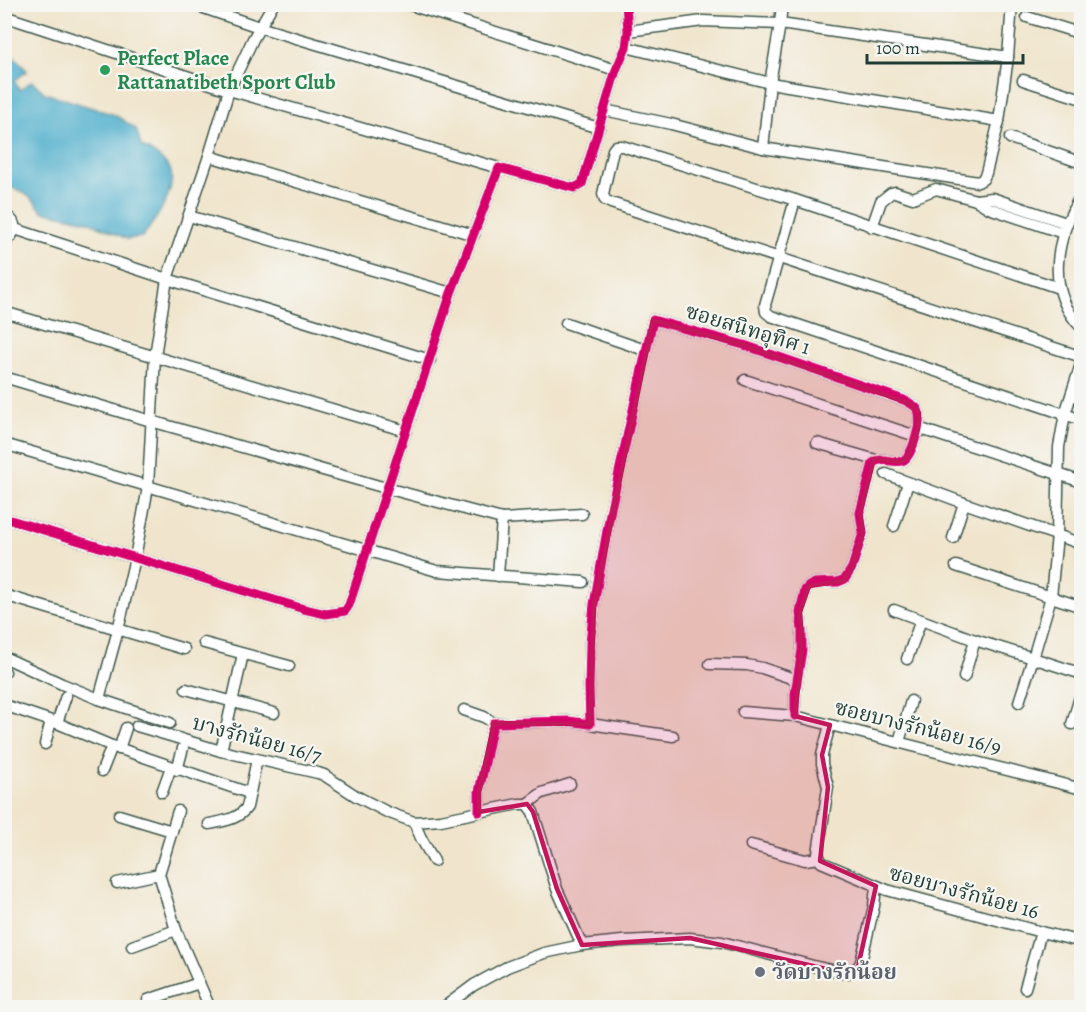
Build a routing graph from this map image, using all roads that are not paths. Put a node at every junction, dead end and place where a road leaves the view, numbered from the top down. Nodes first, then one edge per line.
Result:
1 (192, 4) edge
2 (273, 4) edge
3 (406, 4) edge
4 (626, 4) edge
5 (782, 4) edge
6 (1012, 4) edge
7 (4, 16) edge
8 (1027, 16) dead end
9 (780, 24) junction
10 (259, 27) junction
11 (628, 31) junction
12 (1082, 34) edge
13 (626, 47) junction
14 (1008, 57) junction
15 (616, 70) junction
16 (1023, 80) dead end
17 (770, 83) junction
18 (230, 90) junction
19 (1082, 99) edge
20 (604, 110) junction
21 (999, 121) junction
22 (599, 128) junction
23 (1010, 138) dead end
24 (763, 148) junction
25 (209, 156) junction
26 (1082, 163) edge
27 (499, 168) junction
28 (1082, 194) edge
29 (795, 200) junction
30 (4, 215) edge
31 (189, 216) junction
32 (872, 227) junction
33 (1065, 228) junction
34 (15, 229) junction
35 (474, 235) junction
36 (6, 239) edge
37 (4, 253) edge
38 (778, 257) junction
39 (167, 279) junction
40 (1059, 288) junction
41 (451, 293) junction
42 (4, 312) edge
43 (566, 323) dead end
44 (1082, 328) edge
45 (645, 350) junction
46 (155, 356) junction
47 (1082, 359) edge
48 (429, 360) junction
49 (4, 377) edge
50 (745, 380) dead end
51 (1065, 414) junction
52 (1082, 420) edge
53 (151, 421) junction
54 (406, 431) junction
55 (917, 432) junction
56 (817, 443) dead end
57 (4, 444) edge
58 (876, 460) junction
59 (886, 474) dead end
60 (1058, 474) junction
61 (1082, 482) edge
62 (908, 483) junction
63 (148, 487) junction
64 (386, 488) junction
65 (964, 503) junction
66 (582, 514) dead end
67 (4, 518) edge
68 (502, 519) junction
69 (894, 526) dead end
70 (1057, 535) junction
71 (953, 538) dead end
72 (1082, 543) edge
73 (367, 551) junction
74 (135, 558) junction
75 (956, 566) dead end
76 (498, 576) junction
77 (583, 582) dead end
78 (4, 595) edge
79 (1051, 597) junction
80 (1082, 607) edge
81 (894, 610) dead end
82 (921, 620) junction
83 (118, 630) junction
84 (975, 640) junction
85 (204, 643) dead end
86 (184, 649) dead end
87 (243, 654) junction
88 (4, 657) edge
89 (1034, 658) junction
90 (907, 659) dead end
91 (710, 664) dead end
92 (289, 666) dead end
93 (1082, 674) edge
94 (964, 677) dead end
95 (797, 680) junction
96 (186, 689) dead end
97 (1082, 690) edge
98 (66, 696) dead end
99 (99, 699) junction
100 (232, 701) junction
101 (911, 701) dead end
102 (1019, 702) dead end
103 (4, 705) edge
104 (464, 710) dead end
105 (743, 712) dead end
106 (274, 713) dead end
107 (795, 716) junction
108 (54, 722) junction
109 (170, 723) dead end
110 (494, 723) junction
111 (590, 724) junction
112 (1072, 724) dead end
113 (830, 725) junction
114 (673, 736) dead end
115 (899, 742) junction
116 (45, 744) dead end
117 (115, 748) junction
118 (183, 748) dead end
119 (221, 751) junction
120 (257, 759) junction
121 (174, 769) junction
122 (102, 771) dead end
123 (570, 784) dead end
124 (1082, 789) edge
125 (162, 792) dead end
126 (249, 793) junction
127 (527, 804) junction
128 (178, 811) dead end
129 (479, 812) junction
130 (119, 815) dead end
131 (414, 822) junction
132 (209, 824) dead end
133 (172, 831) junction
134 (751, 845) dead end
135 (819, 858) junction
136 (434, 861) dead end
137 (159, 874) junction
138 (117, 883) dead end
139 (876, 886) junction
140 (176, 930) junction
141 (1041, 932) junction
142 (1082, 942) edge
143 (132, 945) dead end
144 (582, 945) junction
145 (200, 983) junction
146 (1025, 988) dead end
147 (148, 1000) dead end
148 (447, 1006) edge
149 (210, 1008) edge

1 - 10 street
2 - 10 street
3 - 15 street
4 - 11 street
5 - 9 street
6 - 14 street
7 - 18 street
8 - 12 street
9 - 11 street
9 - 14 street
9 - 17 street
10 - 18 street
10 - 22 street
11 - 13 street
13 - 15 street
13 - 17 street
14 - 21 street
15 - 20 street
16 - 19 street
17 - 21 street
17 - 24 street
18 - 25 street
18 - 27 street
20 - 22 street
20 - 24 street
21 - 24 street
22 - 27 street
23 - 26 street
25 - 31 street
25 - 35 street
27 - 35 street
28 - 33 street
29 - 32 street
29 - 38 street
29 - 38 street
30 - 34 street
31 - 39 street
31 - 41 street
32 - 33 street
32 - 40 street
33 - 40 street
34 - 36 street
34 - 39 street
35 - 41 street
36 - 37 street
38 - 47 street
38 - 51 street
39 - 46 street
39 - 48 street
40 - 44 street
41 - 48 street
42 - 46 street
43 - 45 street
45 - 55 street, ซอยสนิทอุทิศ 1
45 - 111 street, ซอยสนิทอุทิศ 1
46 - 53 street
46 - 54 street
47 - 51 street
48 - 54 street
49 - 53 street
50 - 55 street
51 - 52 street
51 - 60 street
53 - 63 street
53 - 64 street
54 - 64 street
55 - 58 street
55 - 60 street
56 - 58 street
57 - 63 street
58 - 95 street
59 - 62 street
60 - 61 street
60 - 70 street
62 - 65 street
62 - 69 street
63 - 73 street
63 - 74 street
64 - 68 street
64 - 73 street
65 - 70 street
65 - 71 street
66 - 68 street
67 - 74 street
68 - 76 street
70 - 72 street
70 - 79 street
73 - 74 street
73 - 76 street
74 - 83 street
75 - 79 street
76 - 77 street
78 - 83 street
79 - 80 street
79 - 89 street
81 - 82 street
82 - 84 street
82 - 90 street
83 - 86 street
83 - 99 street
84 - 89 street
84 - 94 street
85 - 87 street
87 - 92 street
87 - 100 street
88 - 99 street
89 - 93 street
89 - 102 street
91 - 95 street
95 - 107 street
96 - 100 street
97 - 112 street
98 - 108 street
99 - 109 street
100 - 106 street
100 - 119 street
101 - 115 street
103 - 108 street
104 - 110 street
105 - 107 street, ซอยบางรักน้อย 16/9
107 - 113 street, ซอยบางรักน้อย 16/9
108 - 116 street
108 - 117 street
110 - 111 street
110 - 129 street
111 - 114 street
113 - 115 street, ซอยบางรักน้อย 16/9
113 - 135 street
115 - 124 street, ซอยบางรักน้อย 16/9
117 - 119 street, บางรักน้อย 16/7
117 - 121 street
117 - 122 street
118 - 121 street
119 - 120 street, บางรักน้อย 16/7
120 - 126 street
120 - 131 street, บางรักน้อย 16/7
121 - 125 street
121 - 126 street
123 - 127 street, บางรักน้อย 16/7
126 - 132 street
127 - 129 street, บางรักน้อย 16/7
127 - 144 street
128 - 133 street
129 - 131 street, บางรักน้อย 16/7
130 - 133 street
131 - 136 street
133 - 137 street
134 - 135 street
135 - 139 street
137 - 138 street
137 - 140 street
139 - 141 street, ซอยบางรักน้อย 16
139 - 144 street, ซอยบางรักน้อย 16
140 - 143 street
140 - 145 street
141 - 142 street, ซอยบางรักน้อย 16
141 - 146 street
144 - 148 street
145 - 147 street
145 - 149 street

